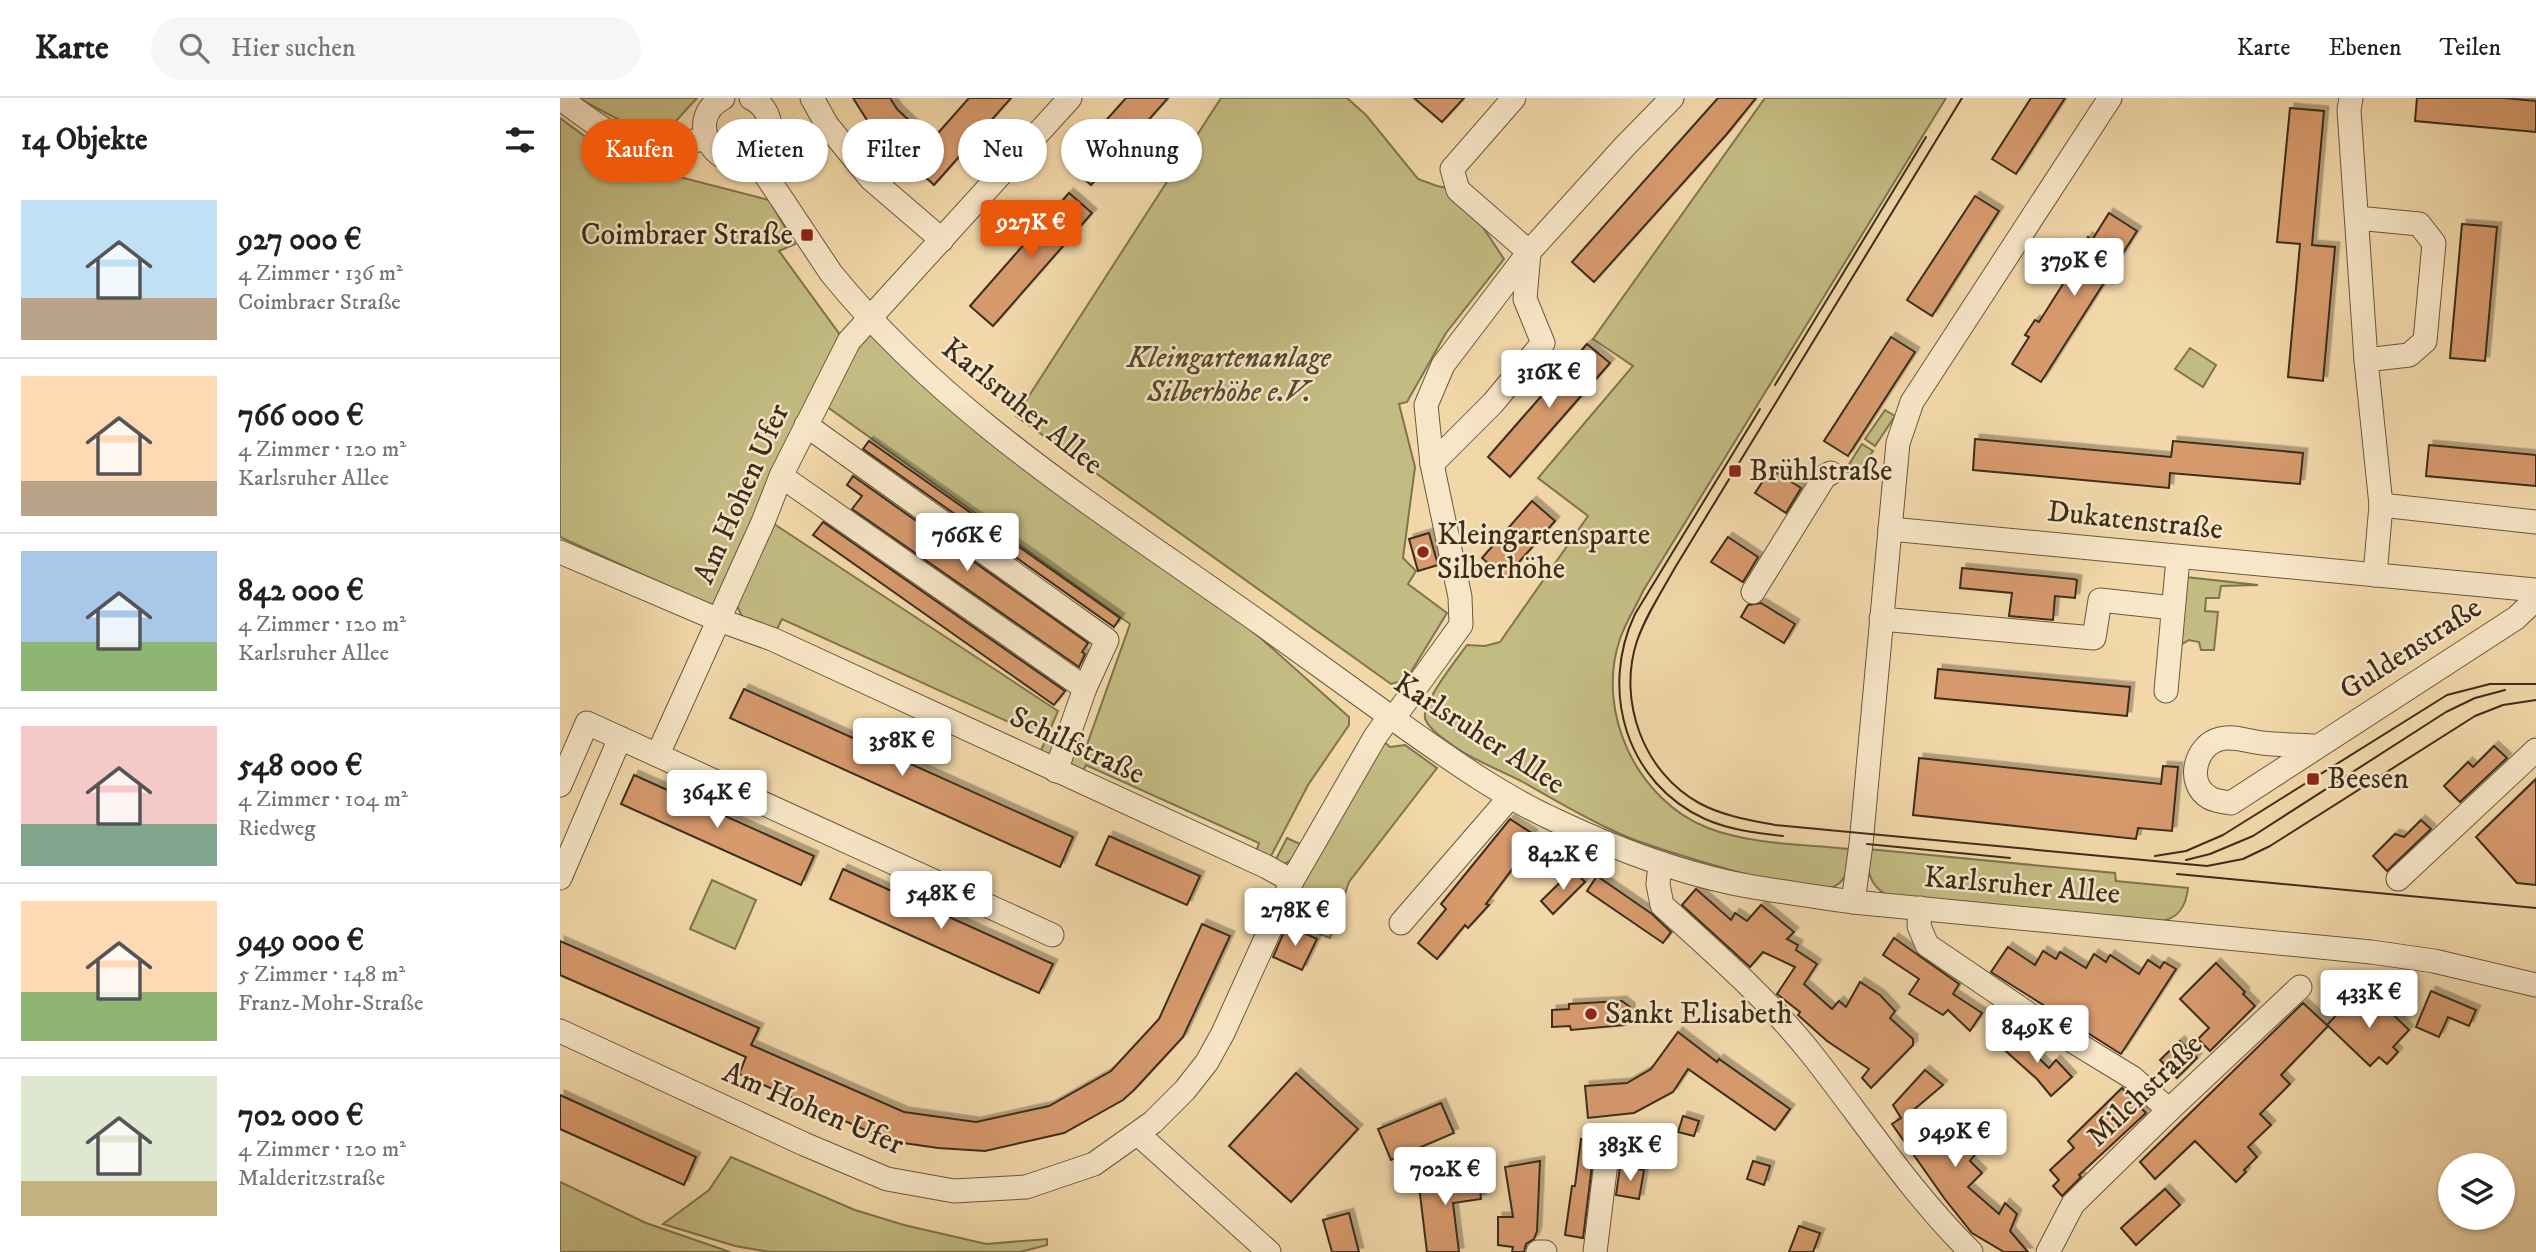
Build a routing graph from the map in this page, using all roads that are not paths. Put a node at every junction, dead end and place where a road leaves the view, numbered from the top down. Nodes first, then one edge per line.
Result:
1 (560, 98) edge
2 (723, 98) edge
3 (751, 98) edge
4 (812, 98) edge
5 (1070, 98) edge
6 (1514, 98) edge
7 (1672, 98) edge
8 (2109, 98) edge
9 (2351, 98) edge
10 (769, 119) edge
11 (706, 138) junction
12 (712, 148) edge
13 (770, 182) edge
14 (2357, 218) junction
15 (942, 240) junction
16 (1529, 252) junction
17 (869, 317) junction
18 (2367, 360) junction
19 (806, 425) junction
20 (1432, 464) junction
21 (1831, 474) dead end
22 (781, 476) junction
23 (2381, 505) junction
24 (2536, 522) edge
25 (1889, 529) junction
26 (560, 552) edge
27 (2178, 558) junction
28 (2375, 575) junction
29 (2536, 590) edge
30 (1753, 592) dead end
31 (2536, 599) edge
32 (2174, 608) junction
33 (1881, 619) junction
34 (719, 621) junction
35 (1085, 688) junction
36 (2166, 691) dead end
37 (1392, 718) junction
38 (620, 738) junction
39 (2316, 746) junction
40 (2536, 750) edge
41 (658, 754) junction
42 (1056, 771) junction
43 (560, 785) edge
44 (1510, 797) junction
45 (1660, 863) junction
46 (560, 878) edge
47 (2398, 879) dead end
48 (1292, 881) junction
49 (1853, 902) junction
50 (1920, 908) junction
51 (1401, 923) dead end
52 (1052, 935) dead end
53 (2536, 985) edge
54 (2300, 987) dead end
55 (560, 1031) edge
56 (2169, 1110) junction
57 (1138, 1134) junction
58 (1609, 1138) dead end
59 (1269, 1252) edge
60 (1538, 1252) edge
61 (1545, 1252) edge
62 (1595, 1252) edge
63 (1971, 1252) edge
64 (2048, 1252) edge

1 - 11 street
2 - 11 street
3 - 10 street
4 - 15 street
5 - 15 street
6 - 16 street
7 - 16 street, Am Hohen Ufer
8 - 25 street
9 - 14 street
11 - 12 street
13 - 17 street, Karlsruher Allee
14 - 18 street
14 - 18 street
15 - 17 street
16 - 20 street, Am Hohen Ufer
16 - 20 street
17 - 19 street, Am Hohen Ufer
17 - 37 street, Karlsruher Allee
18 - 23 street
19 - 22 street, Am Hohen Ufer
19 - 35 street
20 - 37 street, Am Hohen Ufer
21 - 30 street
22 - 34 street, Am Hohen Ufer
22 - 35 street
23 - 24 street
23 - 28 street
25 - 27 street, Dukatenstraße
25 - 33 street
26 - 34 street, Am Hohen Ufer
27 - 28 street, Dukatenstraße
27 - 32 street
28 - 29 street, Guldenstraße
31 - 39 street, Guldenstraße
32 - 33 street
32 - 36 street
33 - 49 street
34 - 41 street
34 - 42 street, Schilfstraße
35 - 42 street
37 - 44 street, Karlsruher Allee
37 - 48 street, Am Hohen Ufer
38 - 41 street
38 - 43 street
38 - 46 street
39 - 39 street, Guldenstraße
40 - 47 street
41 - 52 street
42 - 48 street, Schilfstraße
44 - 45 street, Karlsruher Allee
44 - 51 street
45 - 49 street, Karlsruher Allee
45 - 63 street
48 - 57 street, Am Hohen Ufer
49 - 50 street, Karlsruher Allee
50 - 53 street, Karlsruher Allee
50 - 56 street
54 - 56 street, Milchstraße
55 - 57 street, Am Hohen Ufer
56 - 64 street, Milchstraße
57 - 59 street
58 - 62 street
60 - 61 street

